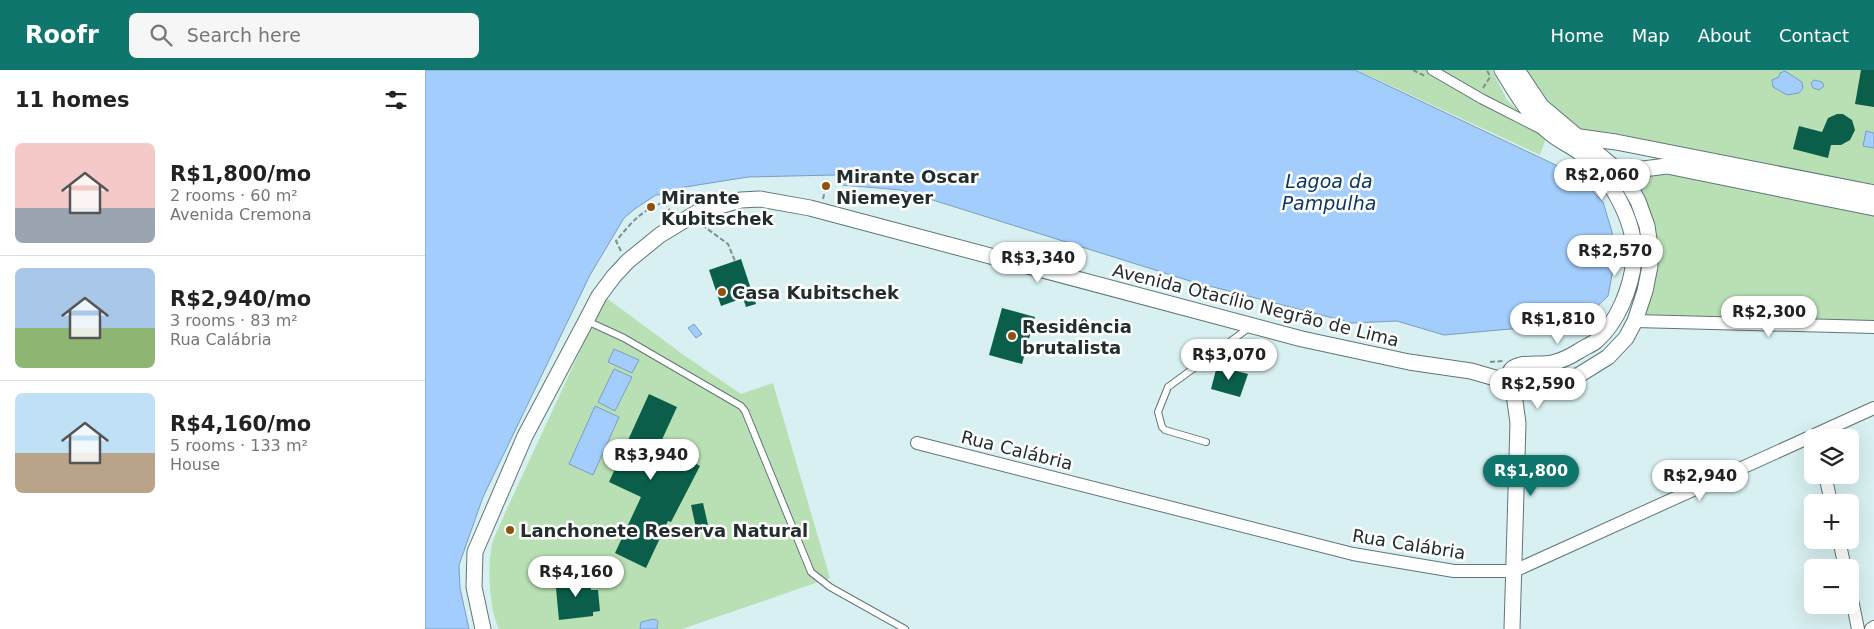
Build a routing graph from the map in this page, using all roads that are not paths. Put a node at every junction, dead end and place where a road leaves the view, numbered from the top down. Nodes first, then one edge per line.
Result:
1 (1431, 70) edge
2 (1502, 70) edge
3 (1517, 70) edge
4 (1551, 134) junction
5 (1580, 137) junction
6 (1625, 144) junction
7 (1716, 169) junction
8 (1629, 173) junction
9 (1604, 176) junction
10 (1874, 193) edge
11 (1874, 208) edge
12 (586, 321) junction
13 (1635, 321) junction
14 (1252, 326) junction
15 (1874, 327) edge
16 (1520, 366) junction
17 (1471, 371) junction
18 (1511, 384) junction
19 (1531, 387) junction
20 (1874, 408) edge
21 (1518, 423) junction
22 (1831, 429) edge
23 (1206, 442) dead end
24 (1804, 442) edge
25 (917, 443) dead end
26 (1514, 571) junction
27 (1856, 614) edge
28 (1874, 628) edge
29 (483, 629) edge
30 (905, 629) edge
31 (1512, 629) edge
32 (1859, 629) edge
33 (1871, 629) edge

1 - 4 street, Avenida Otacílio Negrão de Lima
2 - 4 street, Avenida Otacílio Negrão de Lima
3 - 5 street
4 - 9 street, Avenida Otacílio Negrão de Lima
5 - 6 street
5 - 8 street
6 - 7 street
6 - 8 street
7 - 8 street
7 - 10 street
7 - 11 street
8 - 9 street
8 - 13 street
9 - 16 street, Avenida Otacílio Negrão de Lima
12 - 14 street, Avenida Otacílio Negrão de Lima
12 - 29 street, Avenida Otacílio Negrão de Lima
12 - 30 lane
13 - 15 street
13 - 19 street
14 - 17 street, Avenida Otacílio Negrão de Lima
14 - 23 lane
16 - 17 street, Avenida Otacílio Negrão de Lima
16 - 18 street
16 - 19 street
17 - 18 street, Avenida Otacílio Negrão de Lima
18 - 19 street
18 - 21 street
19 - 21 street
20 - 22 street, Rua Calábria
21 - 26 street
24 - 26 street, Rua Calábria
25 - 26 street, Rua Calábria
26 - 31 street
27 - 32 street
28 - 33 street

